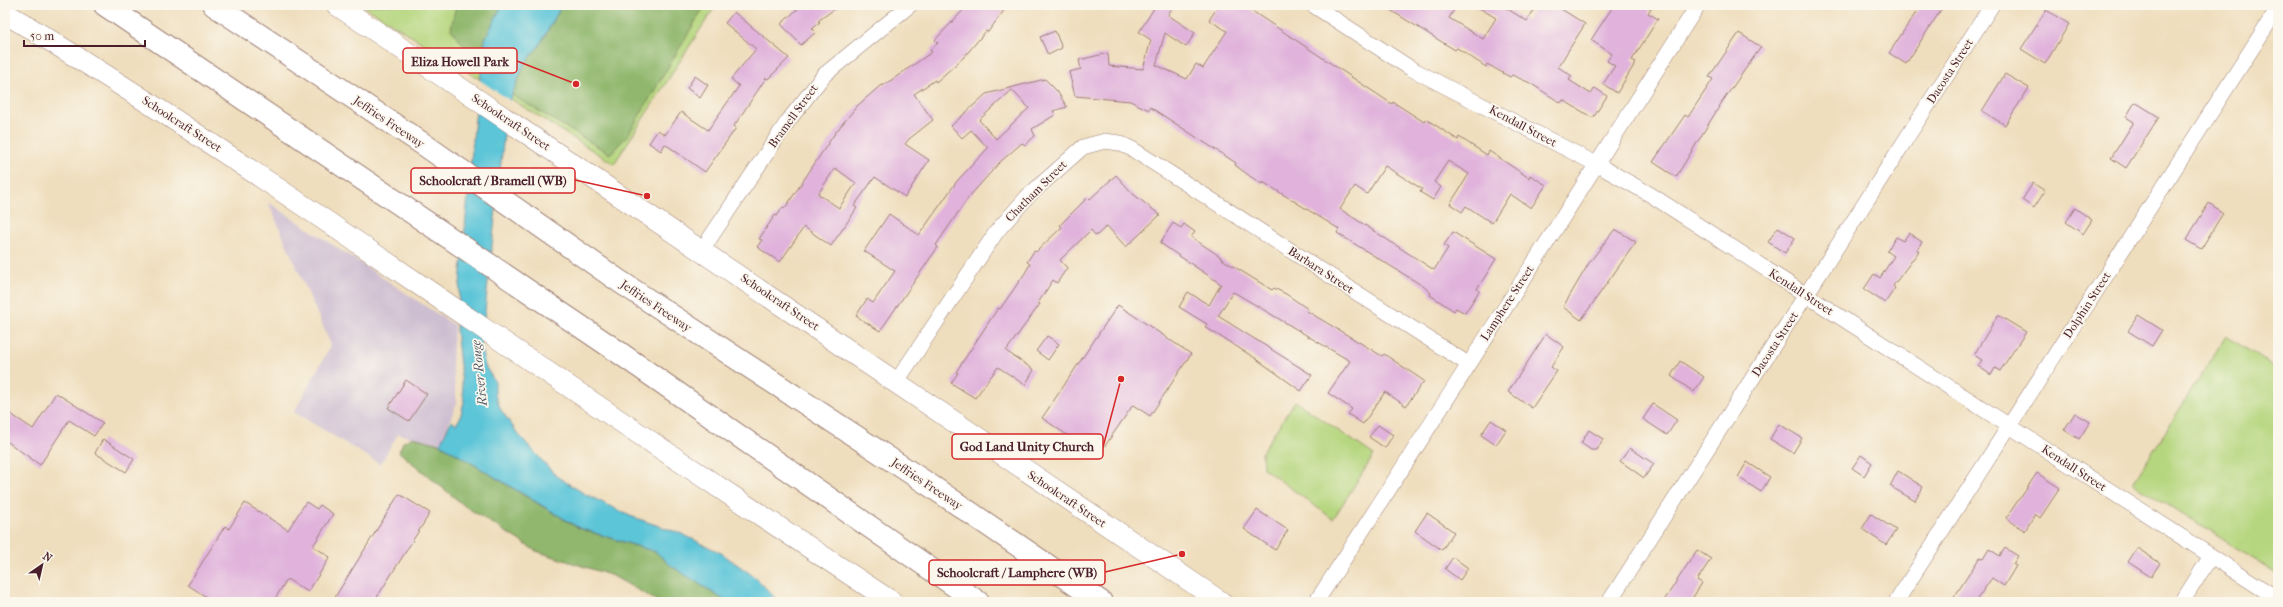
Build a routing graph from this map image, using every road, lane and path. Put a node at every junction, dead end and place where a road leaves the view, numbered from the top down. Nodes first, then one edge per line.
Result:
1 (105, 5) edge
2 (214, 5) edge
3 (337, 5) edge
4 (910, 5) edge
5 (1313, 5) edge
6 (1698, 5) edge
7 (1992, 5) edge
8 (2278, 8) edge
9 (5, 13) edge
10 (1596, 164) junction
11 (1173, 176) joint
12 (702, 250) junction
13 (1806, 296) junction
14 (1468, 364) junction
15 (897, 381) junction
16 (2009, 426) junction
17 (2211, 556) junction
18 (2278, 599) edge
19 (892, 602) edge
20 (978, 602) edge
21 (1101, 602) edge
22 (1221, 602) edge
23 (1316, 602) edge
24 (1608, 602) edge
25 (1896, 602) edge
26 (2182, 602) edge

1 - 20 highway
2 - 21 highway, Jeffries Freeway
3 - 12 main road, Schoolcraft Street
4 - 12 street, Bramell Street
5 - 10 street, Kendall Street
6 - 10 street, Lamphere Street
7 - 13 street, Dacosta Street
8 - 16 street, Dolphin Street
9 - 19 main road, Schoolcraft Street
10 - 13 street, Kendall Street
10 - 14 street, Lamphere Street
11 - 14 street, Barbara Street
11 - 15 street, Chatham Street
12 - 15 main road, Schoolcraft Street
13 - 16 street, Kendall Street
13 - 24 street, Dacosta Street
14 - 23 street, Lamphere Street
15 - 22 main road, Schoolcraft Street
16 - 17 street, Kendall Street
16 - 25 street, Dolphin Street
17 - 18 street, Kendall Street
17 - 26 street

